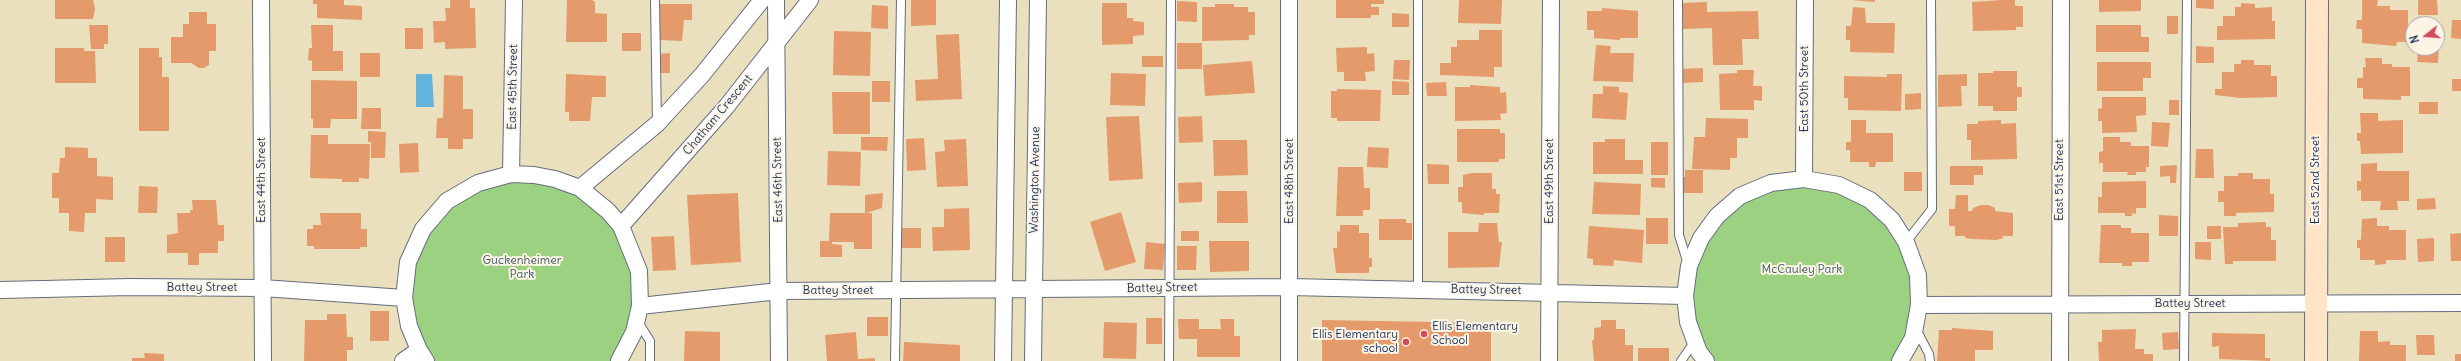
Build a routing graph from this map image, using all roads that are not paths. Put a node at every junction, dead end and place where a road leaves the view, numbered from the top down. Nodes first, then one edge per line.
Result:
1 (261, 0) edge
2 (514, 0) edge
3 (655, 0) edge
4 (762, 0) edge
5 (776, 0) edge
6 (810, 0) edge
7 (901, 0) edge
8 (1008, 0) edge
9 (1038, 0) edge
10 (1171, 0) edge
11 (1290, 0) edge
12 (1418, 0) edge
13 (1551, 0) edge
14 (1678, 0) edge
15 (1805, 0) edge
16 (1931, 0) edge
17 (2061, 0) edge
18 (2187, 0) edge
19 (2317, 0) edge
20 (777, 44) junction
21 (657, 124) junction
22 (511, 174) junction
23 (1804, 179) junction
24 (580, 188) junction
25 (621, 226) junction
26 (1906, 242) junction
27 (1689, 266) junction
28 (1290, 287) junction
29 (263, 288) junction
30 (1169, 288) junction
31 (1418, 289) junction
32 (0, 290) edge
33 (895, 290) junction
34 (1004, 290) junction
35 (1033, 290) junction
36 (779, 291) junction
37 (1550, 292) junction
38 (1685, 296) junction
39 (404, 298) junction
40 (2461, 303) edge
41 (2184, 304) junction
42 (2316, 304) junction
43 (2060, 305) junction
44 (640, 306) junction
45 (1920, 306) junction
46 (638, 322) junction
47 (1915, 326) junction
48 (1695, 340) junction
49 (423, 356) edge
50 (263, 361) edge
51 (403, 361) edge
52 (619, 361) edge
53 (650, 361) edge
54 (779, 361) edge
55 (895, 361) edge
56 (1003, 361) edge
57 (1033, 361) edge
58 (1169, 361) edge
59 (1289, 361) edge
60 (1549, 361) edge
61 (1682, 361) edge
62 (1706, 361) edge
63 (1900, 361) edge
64 (1930, 361) edge
65 (2060, 361) edge
66 (2184, 361) edge
67 (2316, 361) edge

1 - 29 street, East 44th Street
2 - 22 street, East 45th Street
3 - 21 lane
4 - 21 street
5 - 20 street, East 46th Street
6 - 20 street, Chatham Crescent
7 - 33 lane
8 - 34 street
9 - 35 street, Washington Avenue
10 - 30 lane
11 - 28 street, East 48th Street
12 - 31 lane
13 - 37 street, East 49th Street
14 - 27 lane
15 - 23 street, East 50th Street
16 - 26 lane
17 - 43 street, East 51st Street
18 - 41 lane
19 - 42 main road, East 52nd Street
20 - 25 street, Chatham Crescent
20 - 36 street, East 46th Street
21 - 24 street
22 - 24 street
22 - 39 street
23 - 26 street
23 - 27 street
24 - 25 street
25 - 44 street
26 - 45 street
27 - 38 street
28 - 30 street, Battey Street
28 - 31 street, Battey Street
28 - 59 street, East 48th Street
29 - 32 street, Battey Street
29 - 39 street, Battey Street
29 - 50 street, East 44th Street
30 - 35 street, Battey Street
30 - 58 lane
31 - 37 street, Battey Street
33 - 34 street, Battey Street
33 - 36 street, Battey Street
33 - 55 lane
34 - 35 street, Battey Street
34 - 56 street
35 - 57 street, Washington Avenue
36 - 44 street, Battey Street
36 - 54 street, East 46th Street
37 - 38 street, Battey Street
37 - 60 street, East 49th Street
38 - 48 street
39 - 49 street
40 - 42 street, Battey Street
41 - 42 street, Battey Street
41 - 43 street, Battey Street
41 - 66 lane
42 - 67 main road, East 52nd Street
43 - 45 street, Battey Street
43 - 65 street, East 51st Street
44 - 46 street
45 - 47 street
46 - 52 street
46 - 53 lane
47 - 63 street
47 - 64 lane
48 - 61 lane
48 - 62 street
49 - 51 street

